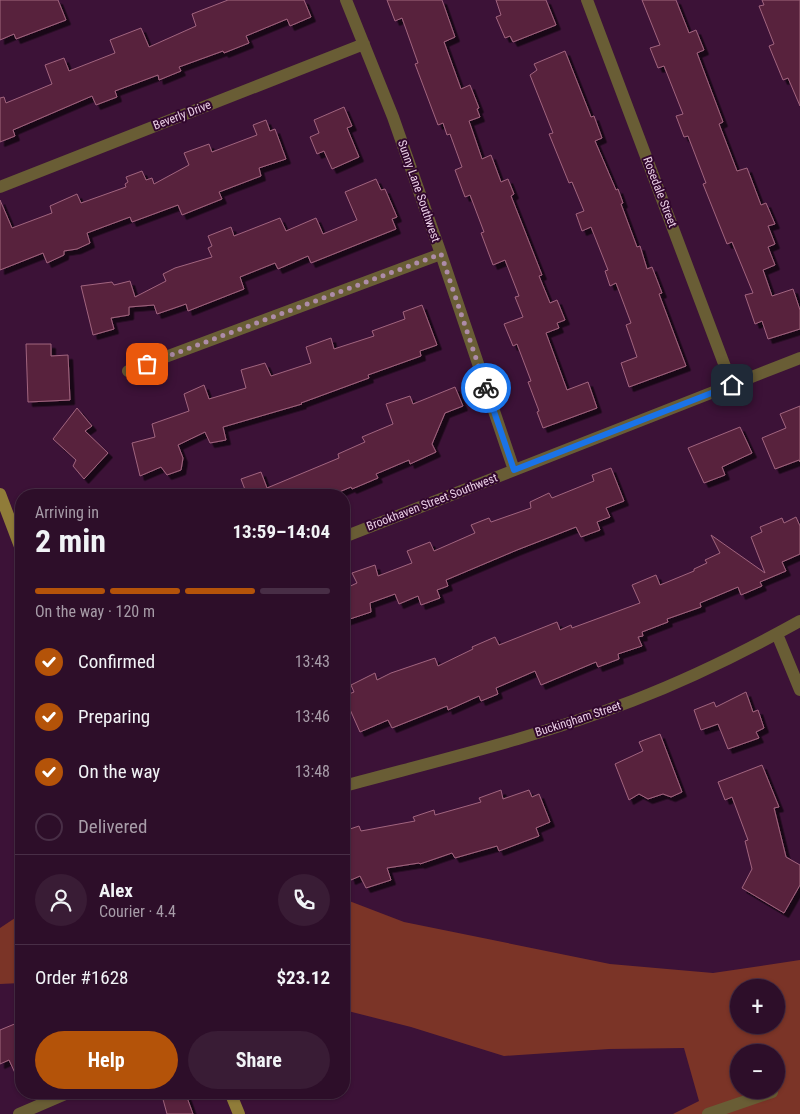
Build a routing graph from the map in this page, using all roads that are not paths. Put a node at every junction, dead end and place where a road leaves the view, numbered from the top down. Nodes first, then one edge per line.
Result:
1 (346, 0) edge
2 (587, 0) edge
3 (364, 44) junction
4 (0, 187) edge
5 (441, 254) junction
6 (800, 358) edge
7 (128, 371) dead end
8 (732, 385) junction
9 (514, 470) junction
10 (0, 494) edge
11 (15, 533) edge
12 (350, 535) edge
13 (800, 622) edge
14 (777, 634) junction
15 (800, 690) edge
16 (350, 784) edge
17 (54, 1099) edge
18 (233, 1099) edge
19 (752, 1099) edge
20 (19, 1114) edge
21 (239, 1114) edge
22 (708, 1114) edge

1 - 3 street, Sunny Lane Southwest
2 - 8 street, Rosedale Street
3 - 4 street, Beverly Drive
3 - 5 street, Sunny Lane Southwest
5 - 7 street
5 - 9 street, Sunny Lane Southwest
6 - 8 street, Brookhaven Street Southwest
8 - 9 street, Brookhaven Street Southwest
9 - 12 street, Brookhaven Street Southwest
10 - 11 street
13 - 14 street, Buckingham Street
14 - 15 street
14 - 16 street, Buckingham Street
17 - 20 street
18 - 21 street
19 - 22 street

